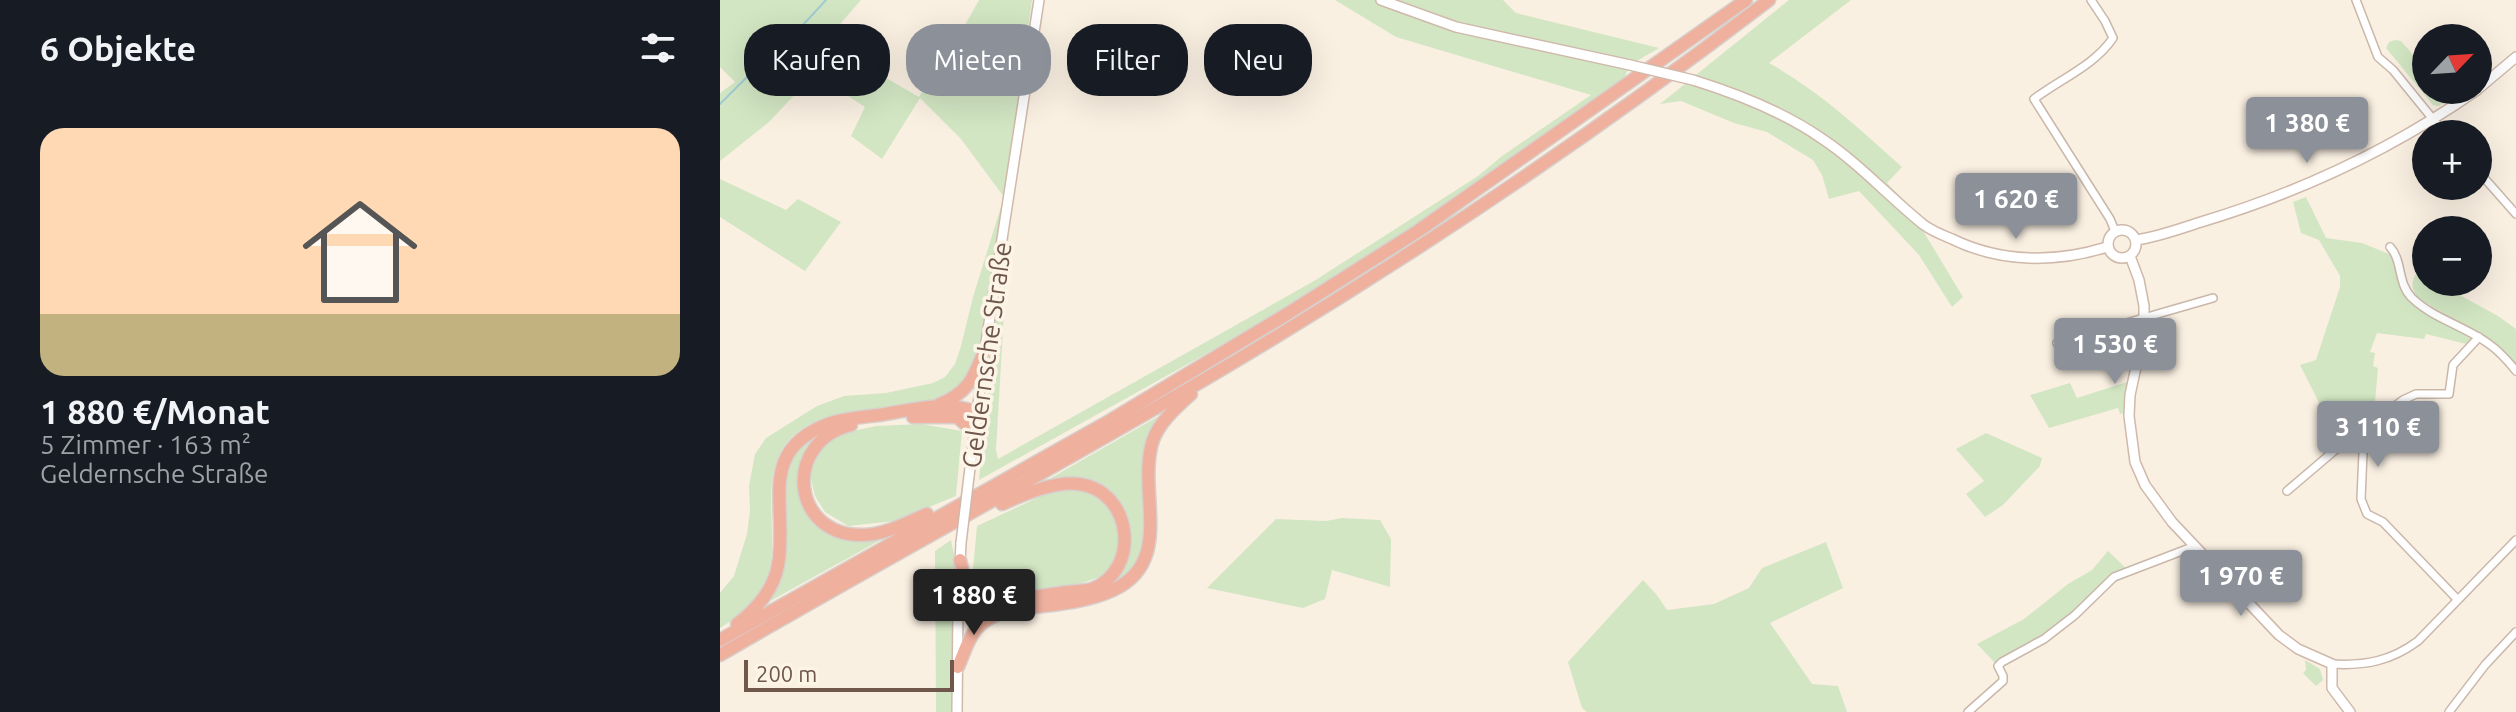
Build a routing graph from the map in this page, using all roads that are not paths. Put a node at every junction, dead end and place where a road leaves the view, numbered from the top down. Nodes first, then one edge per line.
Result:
1 (1039, 0) edge
2 (1381, 0) edge
3 (1746, 0) edge
4 (1769, 0) edge
5 (2091, 0) edge
6 (2356, 0) edge
7 (2516, 57) edge
8 (2492, 78) edge
9 (2456, 104) edge
10 (2432, 119) junction
11 (2492, 187) edge
12 (2516, 214) edge
13 (2115, 231) junction
14 (2136, 240) junction
15 (2107, 247) junction
16 (2390, 247) dead end
17 (2130, 256) junction
18 (2213, 298) dead end
19 (2144, 318) junction
20 (2479, 337) junction
21 (2057, 343) dead end
22 (985, 349) junction
23 (2516, 371) edge
24 (1210, 377) junction
25 (935, 406) junction
26 (976, 412) junction
27 (957, 417) junction
28 (2364, 429) junction
29 (974, 432) junction
30 (2287, 491) dead end
31 (953, 507) junction
32 (972, 513) junction
33 (2516, 540) edge
34 (2195, 546) junction
35 (960, 560) junction
36 (2458, 600) junction
37 (977, 601) junction
38 (958, 606) junction
39 (1017, 607) junction
40 (2516, 632) edge
41 (720, 639) edge
42 (720, 655) edge
43 (2332, 664) junction
44 (958, 667) junction
45 (957, 712) edge
46 (1968, 712) edge
47 (2350, 712) edge
48 (2449, 712) edge

1 - 22 street, Geldernsche Straße
2 - 15 street, bridge
3 - 31 highway
4 - 24 highway
5 - 13 street
6 - 10 street
7 - 8 street
9 - 10 street
10 - 14 street
11 - 12 street
13 - 14 street
13 - 15 street
14 - 17 street
15 - 17 street
16 - 20 street
17 - 19 street
18 - 19 street
19 - 21 street
19 - 34 street
20 - 23 street
20 - 28 street
22 - 25 highway
22 - 26 street, Geldernsche Straße
24 - 32 highway
24 - 39 highway
25 - 26 highway
25 - 41 highway
26 - 27 highway
26 - 29 street, Geldernsche Straße
27 - 29 highway
27 - 31 highway
28 - 30 street
28 - 36 street
29 - 35 street, Geldernsche Straße, bridge
31 - 41 highway
32 - 37 highway
32 - 42 highway
33 - 36 street
34 - 43 street
34 - 46 street
35 - 37 highway
35 - 38 street, Geldernsche Straße
36 - 43 street
37 - 38 highway
38 - 39 highway
38 - 44 street, Geldernsche Straße
39 - 44 highway
40 - 48 street
43 - 47 street
44 - 45 street, Geldernsche Straße

